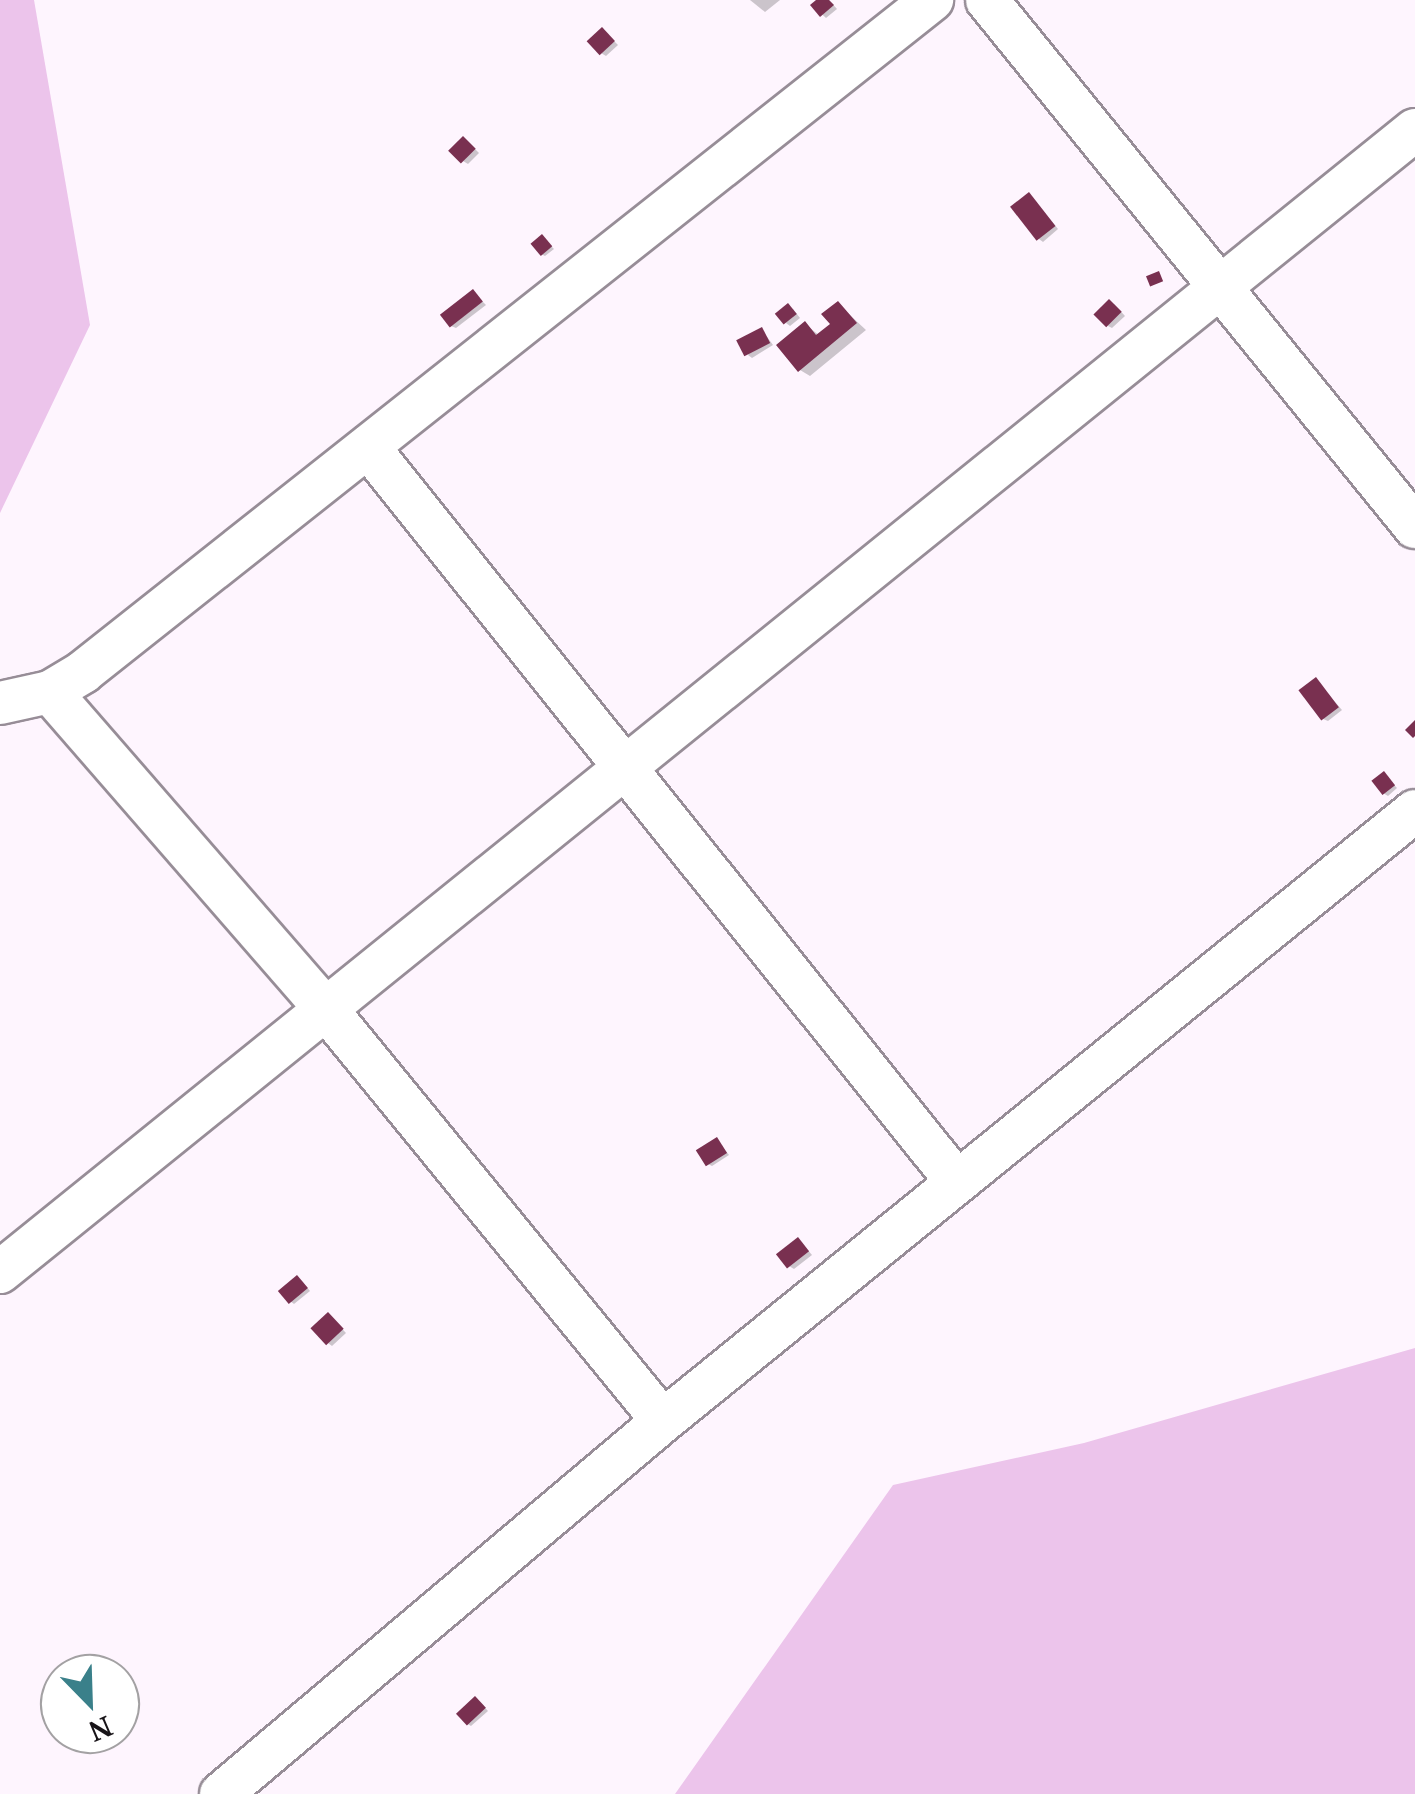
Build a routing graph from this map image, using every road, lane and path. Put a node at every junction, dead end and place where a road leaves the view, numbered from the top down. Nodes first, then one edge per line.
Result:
1 (932, 0) edge
2 (987, 0) edge
3 (1415, 130) edge
4 (1220, 288) junction
5 (368, 447) junction
6 (1415, 526) edge
7 (50, 692) junction
8 (0, 703) edge
9 (626, 767) junction
10 (1415, 811) edge
11 (326, 1009) junction
12 (957, 1182) junction
13 (0, 1272) edge
14 (663, 1421) junction
15 (221, 1794) edge

1 - 5 street
2 - 4 street
3 - 4 street
4 - 6 street
4 - 9 street
5 - 7 street
5 - 9 street
7 - 8 street
7 - 11 street
9 - 11 street
9 - 12 street
10 - 12 street
11 - 13 street
11 - 14 street
12 - 14 street
14 - 15 street

